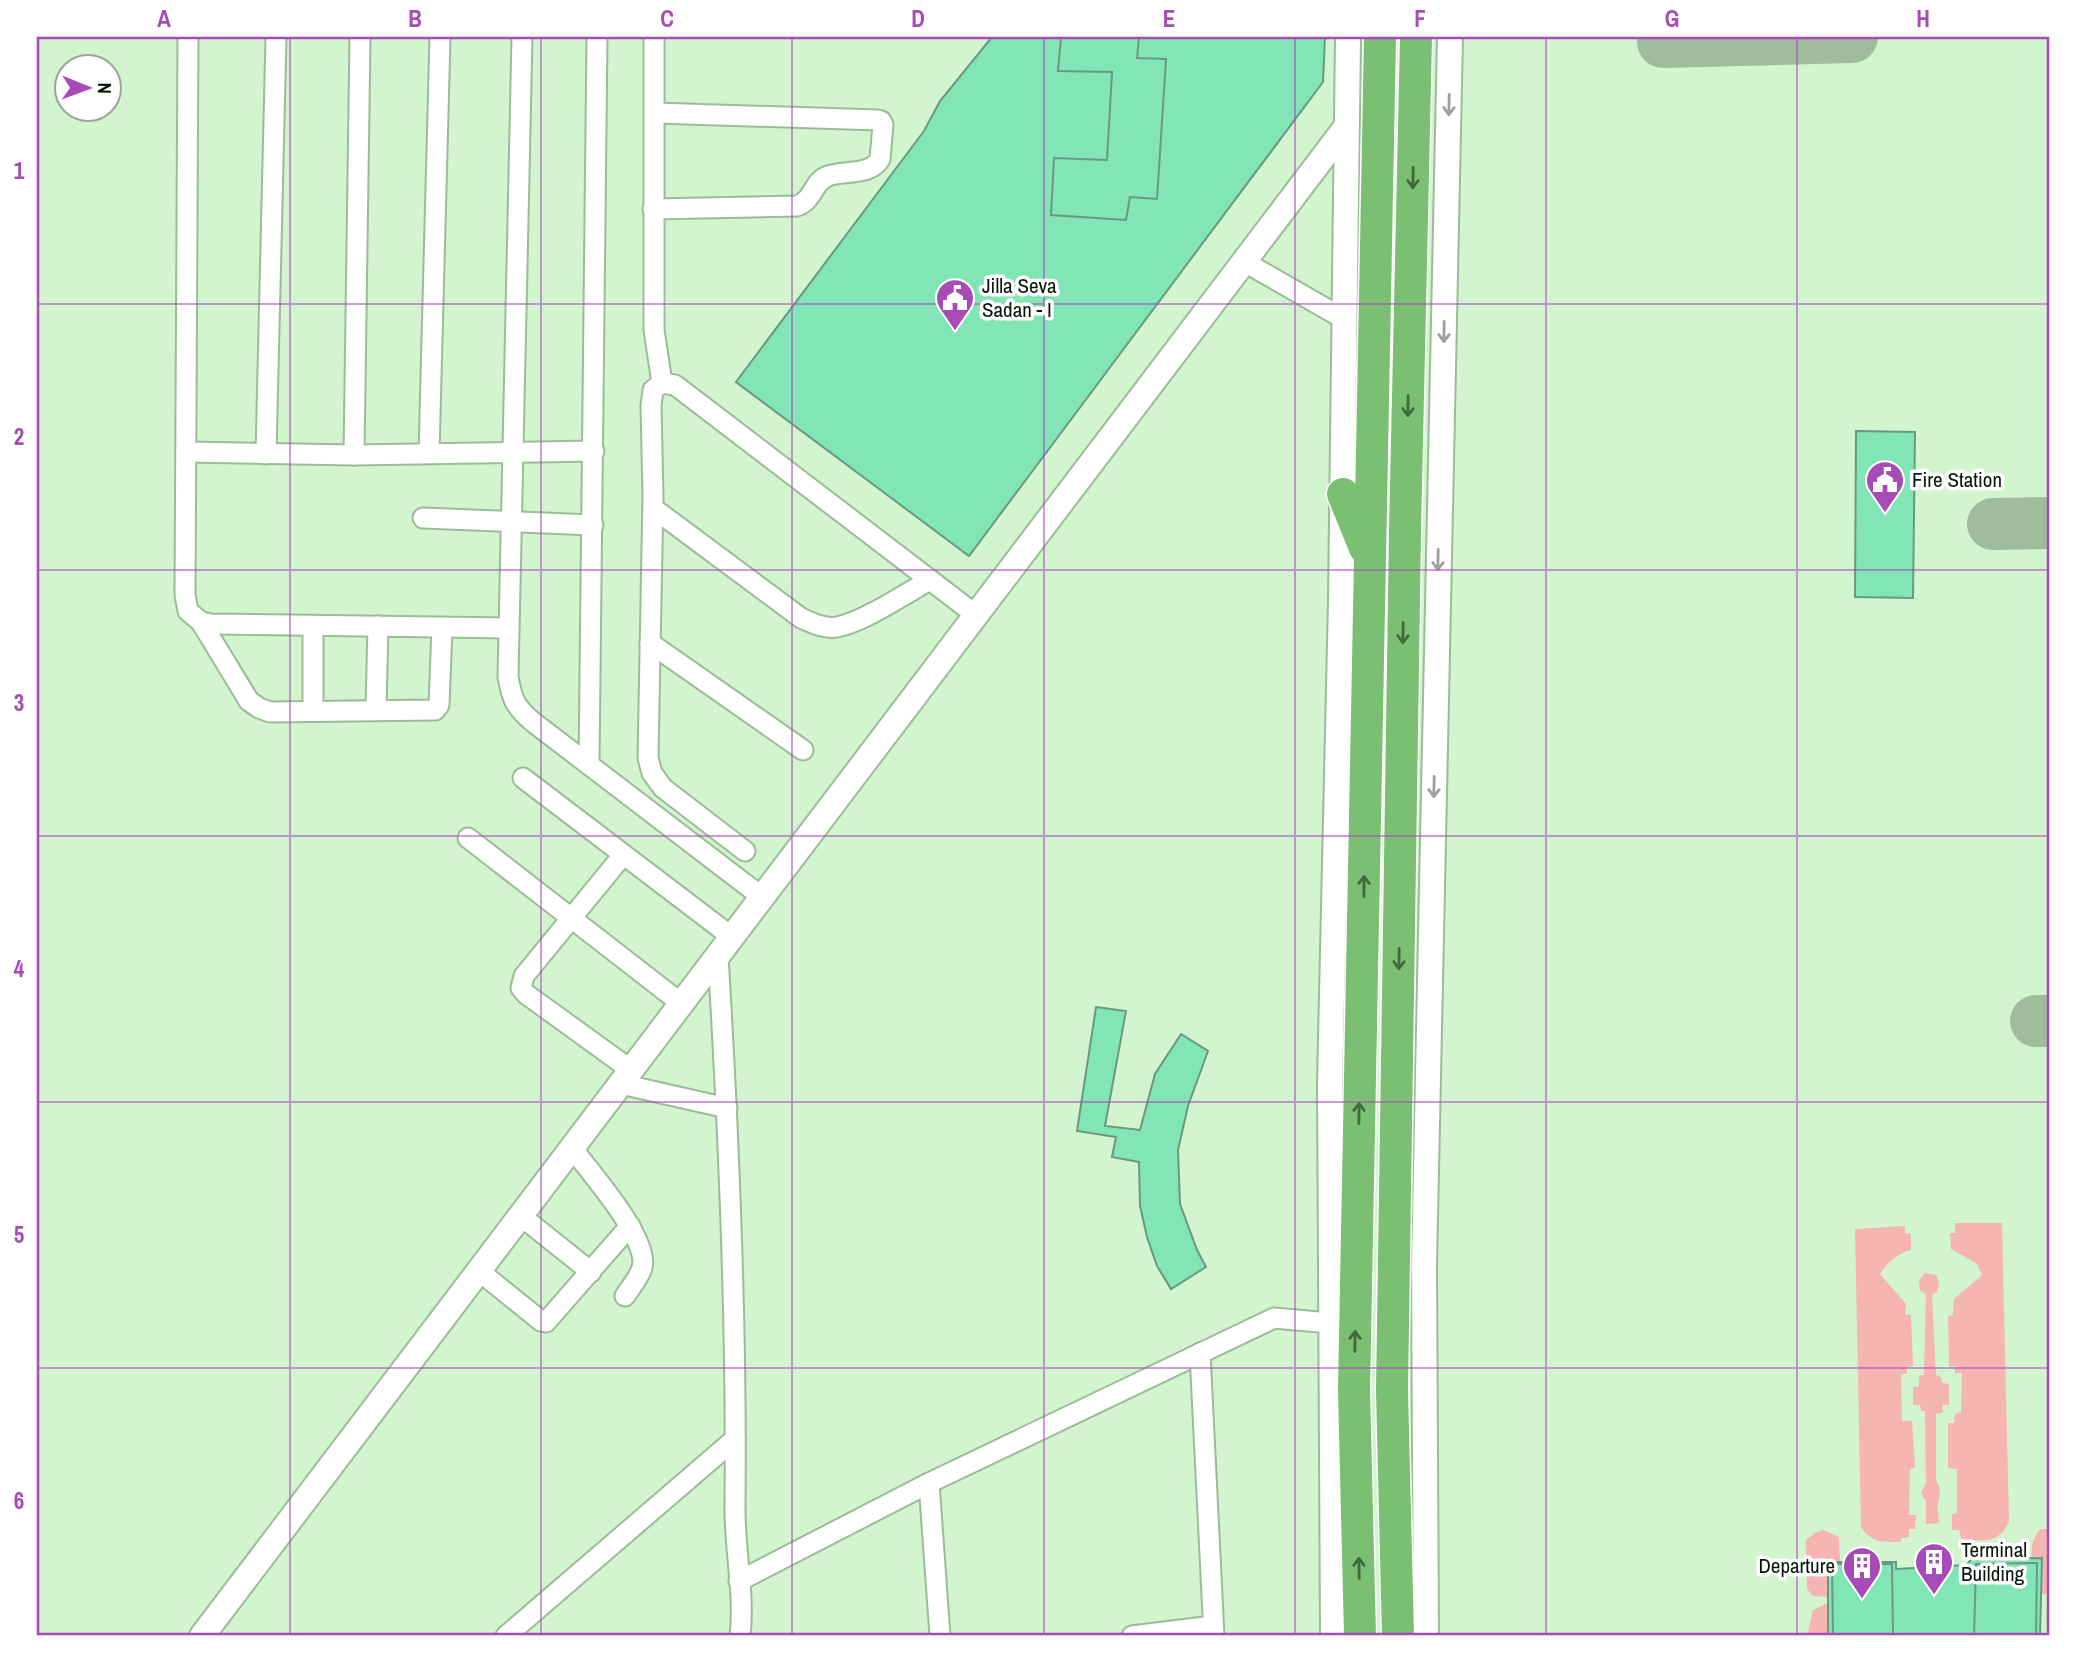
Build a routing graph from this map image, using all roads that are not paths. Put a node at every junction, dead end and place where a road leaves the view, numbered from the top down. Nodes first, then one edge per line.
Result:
1 (188, 37) edge
2 (276, 37) edge
3 (359, 37) edge
4 (440, 37) edge
5 (522, 37) edge
6 (597, 37) edge
7 (654, 37) edge
8 (1348, 37) edge
9 (1380, 37) edge
10 (1416, 37) edge
11 (1450, 37) edge
12 (655, 113) junction
13 (1346, 127) junction
14 (653, 209) junction
15 (1243, 261) junction
16 (1344, 318) junction
17 (662, 383) junction
18 (594, 450) junction
19 (186, 452) junction
20 (514, 452) junction
21 (429, 453) junction
22 (266, 454) junction
23 (354, 455) junction
24 (1343, 494) junction
25 (653, 508) junction
26 (423, 518) dead end
27 (512, 520) junction
28 (593, 524) junction
29 (1370, 559) junction
30 (930, 580) junction
31 (975, 615) junction
32 (201, 622) junction
33 (313, 626) junction
34 (378, 626) junction
35 (442, 628) junction
36 (509, 628) junction
37 (650, 643) junction
38 (376, 709) junction
39 (313, 710) junction
40 (803, 750) dead end
41 (589, 765) junction
42 (523, 778) dead end
43 (468, 838) dead end
44 (745, 851) dead end
45 (623, 855) junction
46 (762, 897) junction
47 (571, 918) junction
48 (725, 946) junction
49 (682, 1004) junction
50 (626, 1077) junction
51 (727, 1108) junction
52 (572, 1148) junction
53 (521, 1216) junction
54 (630, 1226) junction
55 (479, 1271) junction
56 (591, 1272) junction
57 (625, 1296) dead end
58 (1331, 1323) junction
59 (1200, 1353) junction
60 (736, 1439) junction
61 (929, 1483) junction
62 (739, 1581) junction
63 (1213, 1631) edge
64 (202, 1636) edge
65 (506, 1636) edge
66 (740, 1636) edge
67 (940, 1636) edge
68 (1132, 1636) edge
69 (1333, 1636) edge
70 (1360, 1636) edge
71 (1398, 1636) edge
72 (1426, 1636) edge

1 - 19 street
2 - 22 street
3 - 23 street
4 - 21 street
5 - 20 street
6 - 18 street
7 - 12 street
8 - 13 street
9 - 29 highway
10 -> 71 highway
11 -> 72 street
12 - 14 street
12 - 14 street
13 - 15 street
13 - 16 street
14 - 17 street
15 - 16 street
15 - 31 street
16 - 24 street
17 - 25 street
17 - 30 street
18 - 20 street
18 - 28 street
19 - 22 street
19 - 32 street
20 - 21 street
20 - 27 street
21 - 23 street
22 - 23 street
24 - 29 highway
24 - 58 street
25 - 30 street
25 - 37 street
26 - 27 street
27 - 28 street
27 - 36 street
28 - 41 street
70 -> 29 highway
30 - 31 street
31 - 46 street
32 - 33 street
32 - 39 street
33 - 34 street
33 - 39 street
34 - 35 street
34 - 38 street
35 - 36 street
35 - 38 street
36 - 41 street
37 - 40 street
37 - 44 street
38 - 39 street
41 - 46 street
42 - 45 street
43 - 47 street
45 - 47 street
45 - 48 street
46 - 48 street
47 - 49 street
47 - 50 street
48 - 49 street
48 - 51 street
49 - 50 street
50 - 51 street
50 - 52 street
51 - 60 street
52 - 53 street
52 - 54 street
53 - 55 street
53 - 56 street
54 - 56 street
54 - 57 street
55 - 56 street
55 - 64 street
58 - 59 street
58 - 69 street
59 - 61 street
59 - 63 street
60 - 62 street
60 - 65 street
61 - 62 street
61 - 67 street
62 - 66 street
63 - 68 street

